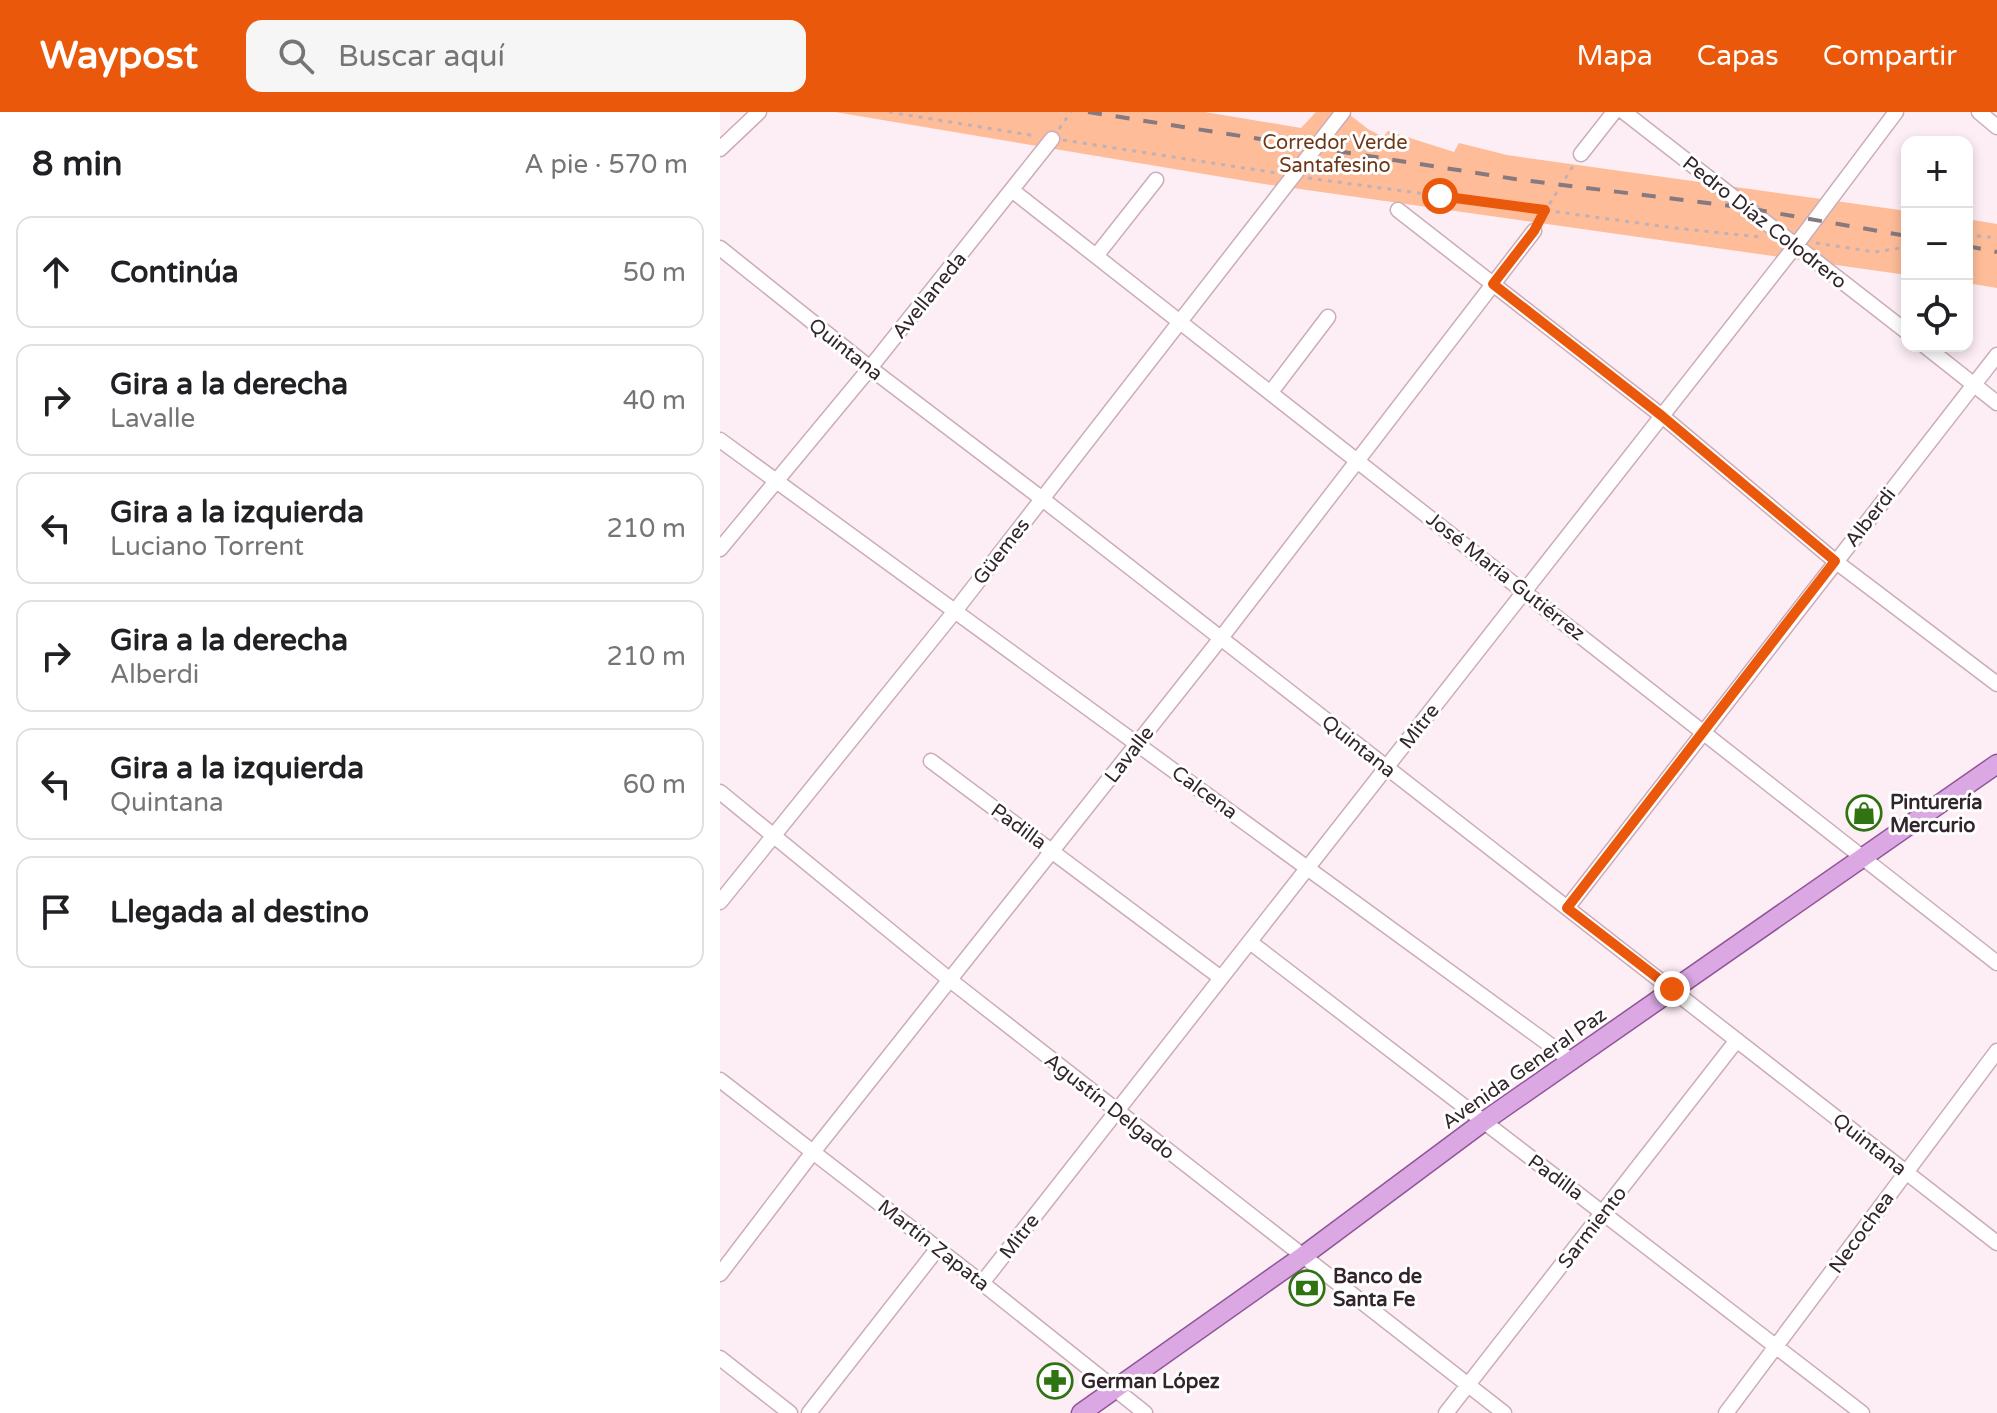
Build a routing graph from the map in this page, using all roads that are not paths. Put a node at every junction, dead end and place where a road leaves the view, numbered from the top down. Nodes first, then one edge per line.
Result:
1 (759, 112) edge
2 (1343, 112) edge
3 (1614, 112) edge
4 (1624, 112) edge
5 (1896, 112) edge
6 (1979, 112) edge
7 (1997, 127) edge
8 (1052, 139) road end
9 (720, 149) edge
10 (1581, 154) road end
11 (1156, 180) dead end
12 (1013, 191) junction
13 (1398, 210) dead end
14 (1534, 231) road end
15 (1795, 242) junction
16 (720, 248) edge
17 (1096, 256) junction
18 (1493, 284) junction
19 (1328, 317) dead end
20 (1179, 322) junction
21 (1901, 327) edge
22 (1933, 352) edge
23 (1997, 355) edge
24 (870, 368) junction
25 (1973, 384) junction
26 (1271, 392) junction
27 (1997, 403) edge
28 (1662, 416) junction
29 (720, 440) edge
30 (1359, 460) junction
31 (777, 479) junction
32 (1041, 498) junction
33 (720, 549) edge
34 (1835, 561) junction
35 (1525, 591) junction
36 (955, 611) junction
37 (1221, 638) junction
38 (1997, 684) edge
39 (1702, 732) junction
40 (1137, 743) junction
41 (931, 761) dead end
42 (1997, 764) edge
43 (1386, 767) junction
44 (720, 792) edge
45 (773, 834) junction
46 (1053, 851) junction
47 (1864, 857) junction
48 (1309, 866) junction
49 (720, 902) edge
50 (1567, 908) junction
51 (1250, 942) junction
52 (1997, 963) edge
53 (1221, 978) junction
54 (950, 980) junction
55 (1672, 989) junction
56 (1737, 1040) junction
57 (1997, 1051) edge
58 (1572, 1061) junction
59 (720, 1080) edge
60 (1116, 1112) junction
61 (1483, 1122) junction
62 (813, 1152) junction
63 (1905, 1171) junction
64 (1604, 1212) junction
65 (1997, 1243) edge
66 (938, 1248) junction
67 (1303, 1256) junction
68 (720, 1274) edge
69 (982, 1283) junction
70 (1778, 1347) junction
71 (720, 1358) edge
72 (1468, 1386) junction
73 (1115, 1389) junction
74 (790, 1413) edge
75 (809, 1413) edge
76 (1081, 1413) edge
77 (1145, 1413) edge
78 (1446, 1413) edge
79 (1504, 1413) edge
80 (1726, 1413) edge
81 (1862, 1413) edge

1 - 9 street
2 - 20 street, Güemes
3 - 10 street
4 - 15 street, Pedro Díaz Colodrero
5 - 15 street, Mitre
6 - 7 street
8 - 12 street, Avellaneda
11 - 17 street
12 - 17 street, José María Gutiérrez
12 - 24 street, Avellaneda
13 - 18 street
14 - 18 street, Lavalle
15 - 21 street, Pedro Díaz Colodrero
15 - 28 street, Mitre
16 - 24 street, Quintana
17 - 20 street, José María Gutiérrez
18 - 28 street
18 - 30 street, Lavalle
19 - 26 street
20 - 26 street, José María Gutiérrez
20 - 32 street, Güemes
22 - 25 street
23 - 25 street, Alberdi
24 - 31 street, Avellaneda
24 - 32 street, Quintana
25 - 27 street
25 - 34 street, Alberdi
26 - 30 street, José María Gutiérrez
28 - 34 street
28 - 35 street, Mitre
29 - 31 street, Calcena
30 - 35 street, José María Gutiérrez
30 - 37 street, Lavalle
31 - 33 street, Avellaneda
31 - 36 street, Calcena
32 - 36 street, Güemes
32 - 37 street, Quintana
34 - 38 street
34 - 39 street, Alberdi
35 - 39 street, José María Gutiérrez
35 - 43 street, Mitre
36 - 40 street, Calcena
36 - 45 street, Güemes
37 - 40 street, Lavalle
37 - 43 street, Quintana
39 - 47 street, José María Gutiérrez
39 - 50 street, Alberdi
40 - 46 street, Lavalle
40 - 48 street, Calcena
41 - 46 street, Padilla
42 - 47 main road, Avenida General Paz
43 - 48 street, Mitre
43 - 50 street, Quintana
44 - 45 street, Agustín Delgado
45 - 49 street, Güemes
45 - 54 street, Agustín Delgado
46 - 53 street, Padilla
46 - 54 street, Lavalle
47 - 52 street, José María Gutiérrez
47 - 55 main road, Avenida General Paz
48 - 51 street, Mitre
48 - 58 street, Calcena
50 - 55 street, Quintana
51 - 53 street, Mitre
51 - 61 street, Padilla
53 - 60 street, Mitre
54 - 60 street, Agustín Delgado
54 - 62 street, Lavalle
55 - 56 street, Quintana
55 - 58 main road, Avenida General Paz
56 - 63 street, Quintana
56 - 64 street, Sarmiento
57 - 63 street, Necochea
58 - 61 main road, Avenida General Paz
59 - 62 street, Martín Zapata
60 - 67 street, Agustín Delgado
60 - 69 street, Mitre
61 - 64 street, Padilla
61 - 67 main road, Avenida General Paz
62 - 66 street, Martín Zapata
62 - 68 street, Lavalle
63 - 65 street, Quintana
63 - 70 street, Necochea
64 - 70 street, Padilla
64 - 72 street, Sarmiento
66 - 69 street, Martín Zapata
66 - 75 street
67 - 72 street, Agustín Delgado
67 - 73 main road, Avenida General Paz
69 - 73 street, Martín Zapata
70 - 80 street, Necochea
70 - 81 street, Padilla
71 - 74 street
72 - 78 street, Sarmiento
72 - 79 street, Agustín Delgado
73 - 76 main road, Avenida General Paz
73 - 77 street, Martín Zapata

